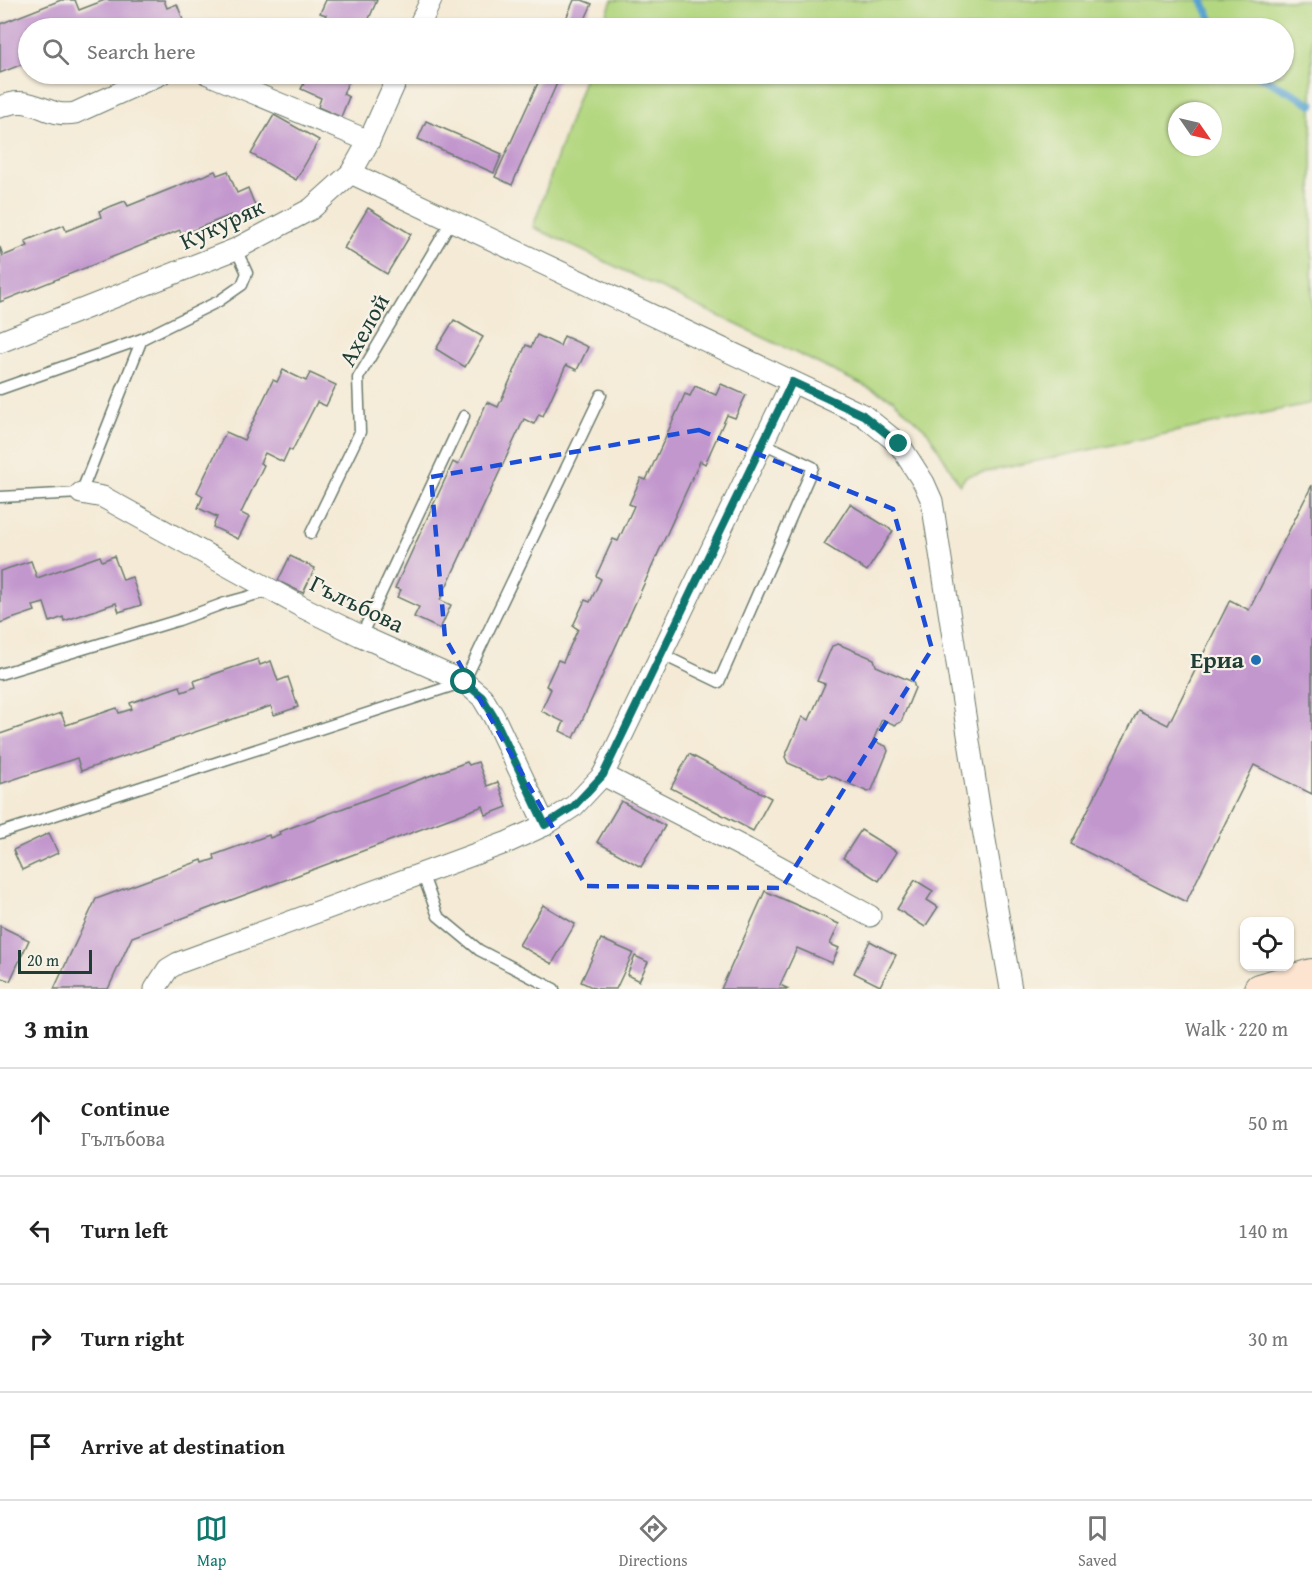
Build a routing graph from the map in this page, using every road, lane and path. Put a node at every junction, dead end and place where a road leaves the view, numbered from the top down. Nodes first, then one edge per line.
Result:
1 (431, 0) edge
2 (423, 18) edge
3 (139, 84) edge
4 (232, 84) edge
5 (395, 84) edge
6 (0, 106) edge
7 (369, 141) junction
8 (351, 172) junction
9 (452, 220) junction
10 (236, 249) junction
11 (142, 339) junction
12 (0, 342) edge
13 (792, 382) junction
14 (0, 388) edge
15 (601, 395) dead end
16 (464, 416) dead end
17 (763, 443) junction
18 (81, 493) junction
19 (0, 497) edge
20 (311, 533) dead end
21 (271, 590) junction
22 (361, 636) junction
23 (661, 654) junction
24 (0, 674) edge
25 (464, 682) junction
26 (603, 775) junction
27 (545, 825) junction
28 (0, 833) edge
29 (422, 873) junction
30 (870, 916) dead end
31 (1312, 974) edge
32 (155, 989) edge
33 (554, 989) edge
34 (1011, 989) edge
35 (1259, 989) edge

1 - 2 street
3 - 6 street
4 - 7 street
5 - 7 street, Кукуряк
7 - 8 street, Кукуряк
8 - 9 street
8 - 10 street, Кукуряк
9 - 13 street
9 - 20 lane, Ахелой
10 - 11 lane
10 - 12 street, Кукуряк
11 - 14 lane
11 - 18 lane
13 - 17 street
13 - 34 street
15 - 25 lane
16 - 22 lane
17 - 23 street
17 - 23 lane
18 - 19 lane
18 - 21 street, Гълъбова
21 - 22 street, Гълъбова
21 - 24 lane
22 - 25 street, Гълъбова
23 - 26 street
25 - 27 street, Гълъбова
25 - 28 lane
26 - 27 street
26 - 30 street
27 - 29 street
29 - 32 street
29 - 33 lane
31 - 35 street

